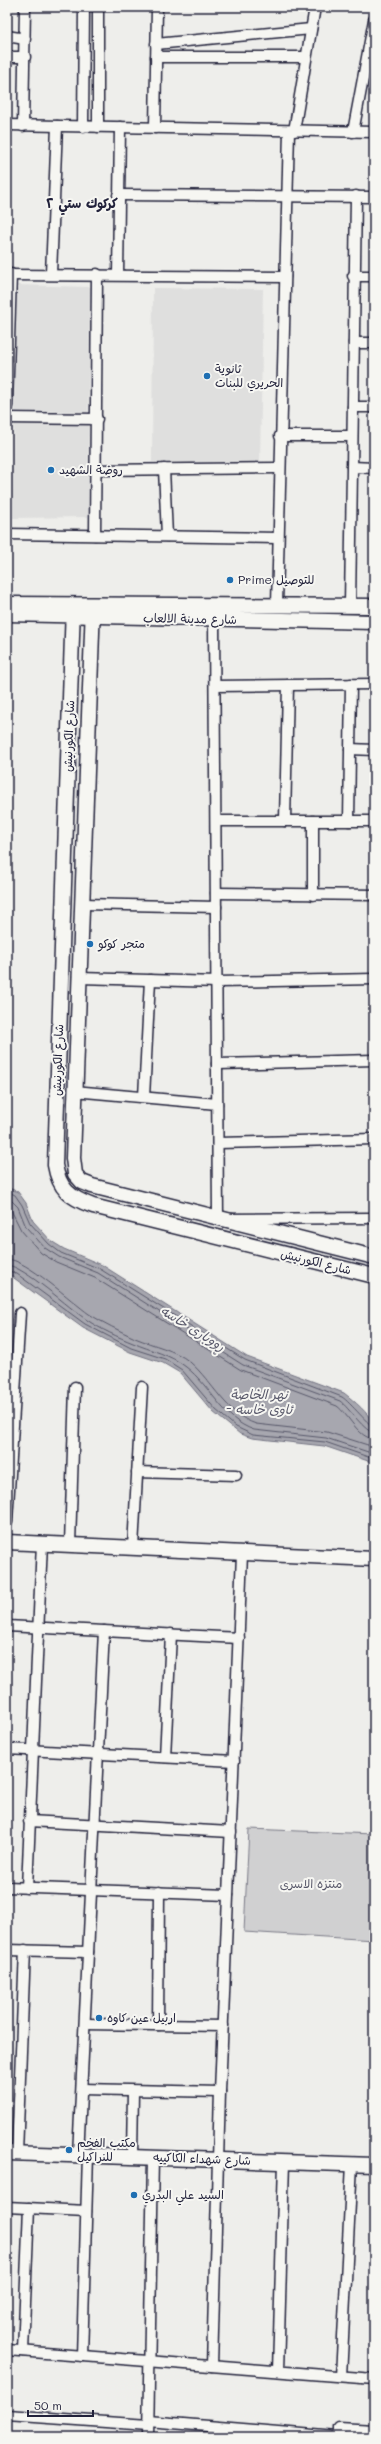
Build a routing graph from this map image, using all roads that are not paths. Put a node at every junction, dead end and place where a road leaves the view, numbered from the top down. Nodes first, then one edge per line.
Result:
1 (25, 7) edge
2 (84, 7) edge
3 (98, 7) edge
4 (157, 7) edge
5 (315, 7) edge
6 (374, 20) edge
7 (312, 30) junction
8 (7, 36) edge
9 (25, 39) junction
10 (156, 44) junction
11 (7, 57) edge
12 (25, 57) junction
13 (156, 57) junction
14 (306, 57) junction
15 (7, 125) edge
16 (23, 126) junction
17 (57, 126) junction
18 (83, 127) junction
19 (98, 127) junction
20 (120, 127) junction
21 (155, 128) junction
22 (292, 131) junction
23 (353, 132) junction
24 (374, 132) edge
25 (118, 195) junction
26 (287, 196) junction
27 (356, 196) junction
28 (374, 197) edge
29 (9, 274) edge
30 (51, 274) junction
31 (97, 274) junction
32 (118, 275) junction
33 (353, 276) junction
34 (374, 276) edge
35 (285, 278) junction
36 (8, 337) edge
37 (354, 343) junction
38 (374, 343) edge
39 (7, 406) edge
40 (353, 407) junction
41 (374, 407) edge
42 (7, 418) edge
43 (97, 419) junction
44 (280, 436) junction
45 (352, 436) junction
46 (352, 467) junction
47 (280, 468) junction
48 (374, 468) edge
49 (164, 469) junction
50 (96, 470) junction
51 (7, 534) edge
52 (94, 535) junction
53 (167, 536) junction
54 (278, 538) junction
55 (7, 604) edge
56 (276, 605) junction
57 (350, 606) junction
58 (374, 606) edge
59 (73, 610) junction
60 (92, 611) junction
61 (7, 614) edge
62 (214, 620) junction
63 (374, 622) edge
64 (351, 684) junction
65 (374, 684) edge
66 (288, 685) junction
67 (215, 686) junction
68 (350, 749) junction
69 (374, 750) edge
70 (216, 821) junction
71 (285, 821) junction
72 (313, 821) junction
73 (349, 821) junction
74 (374, 821) edge
75 (66, 837) junction
76 (86, 839) junction
77 (216, 893) junction
78 (313, 895) junction
79 (374, 895) edge
80 (83, 904) junction
81 (216, 907) junction
82 (80, 978) junction
83 (374, 979) edge
84 (150, 980) junction
85 (217, 982) junction
86 (374, 1060) edge
87 (217, 1064) junction
88 (74, 1091) junction
89 (144, 1097) junction
90 (218, 1104) junction
91 (374, 1139) edge
92 (218, 1143) junction
93 (374, 1218) edge
94 (218, 1219) junction
95 (374, 1257) edge
96 (374, 1276) edge
97 (20, 1313) dead end
98 (76, 1387) dead end
99 (142, 1387) dead end
100 (137, 1472) junction
101 (236, 1475) dead end
102 (7, 1522) edge
103 (7, 1542) edge
104 (42, 1543) junction
105 (70, 1544) junction
106 (134, 1547) junction
107 (242, 1554) junction
108 (374, 1559) edge
109 (7, 1626) edge
110 (38, 1628) junction
111 (104, 1631) junction
112 (171, 1634) junction
113 (239, 1638) junction
114 (7, 1749) edge
115 (32, 1750) junction
116 (98, 1754) junction
117 (165, 1757) junction
118 (234, 1761) junction
119 (29, 1821) junction
120 (94, 1824) junction
121 (231, 1832) junction
122 (7, 1887) edge
123 (27, 1888) junction
124 (91, 1890) junction
125 (160, 1892) junction
126 (228, 1895) junction
127 (7, 1950) edge
128 (25, 1950) junction
129 (88, 1952) junction
130 (85, 2024) junction
131 (158, 2025) junction
132 (223, 2026) junction
133 (82, 2089) junction
134 (134, 2091) junction
135 (220, 2092) junction
136 (12, 2153) edge
137 (83, 2155) junction
138 (132, 2157) junction
139 (153, 2158) junction
140 (217, 2160) junction
141 (284, 2162) junction
142 (352, 2164) junction
143 (374, 2165) edge
144 (7, 2207) edge
145 (29, 2208) junction
146 (86, 2211) junction
147 (7, 2350) edge
148 (23, 2352) junction
149 (82, 2356) junction
150 (150, 2361) junction
151 (212, 2366) junction
152 (278, 2371) junction
153 (341, 2376) junction
154 (374, 2379) edge
155 (7, 2415) edge
156 (148, 2423) junction
157 (374, 2430) edge
158 (148, 2437) edge
159 (338, 2437) edge

1 - 9 street
2 - 18 street
3 - 19 street
4 - 10 street
5 - 7 street
6 - 23 street
7 - 10 street
7 - 14 street
8 - 9 street
9 - 12 street
10 - 13 street
11 - 12 street
12 - 16 street
13 - 14 street
13 - 21 street
14 - 22 street
15 - 16 street
16 - 17 street
17 - 18 street
17 - 30 street
18 - 19 street
19 - 20 street
20 - 21 street
20 - 25 street
21 - 22 street
22 - 23 street
22 - 26 street
23 - 24 street
25 - 26 street
25 - 32 street
26 - 27 street
26 - 35 street
27 - 28 street
27 - 33 street
29 - 30 street
29 - 36 street
30 - 31 street
31 - 32 street
31 - 43 street
32 - 35 street
33 - 34 street
33 - 37 street
35 - 44 street
36 - 39 street
37 - 38 street
37 - 40 street
40 - 41 street
40 - 45 street
42 - 43 street
43 - 50 street
44 - 45 street
44 - 47 street
45 - 46 street
46 - 48 street
46 - 57 street
47 - 49 street
47 - 54 street
49 - 50 street
49 - 53 street
50 - 52 street
51 - 52 street
52 - 53 street
53 - 54 street
54 - 56 street
55 - 59 main road, شارع مدينة الالعاب
56 - 57 main road, شارع مدينة الالعاب
56 - 60 main road, شارع مدينة الالعاب
57 - 58 main road, شارع مدينة الالعاب
59 - 60 main road, شارع مدينة الالعاب
59 - 61 main road, شارع مدينة الالعاب
59 - 75 main road, شارع الكورنيش
60 - 62 main road, شارع مدينة الالعاب
60 - 76 main road, شارع الكورنيش
62 - 63 main road, شارع مدينة الالعاب
62 - 67 street
64 - 65 street
64 - 66 street
64 - 68 street
66 - 67 street
66 - 71 street
67 - 70 street
68 - 69 street
68 - 73 street
70 - 71 street
70 - 77 street
71 - 72 street
72 - 73 street
72 - 78 street
73 - 74 street
75 - 76 main road
75 - 96 main road, شارع الكورنيش
76 - 80 main road, شارع الكورنيش
77 - 78 street
77 - 81 street
78 - 79 street
80 - 81 street
80 - 82 main road, شارع الكورنيش
81 - 85 street
82 - 84 street
82 - 88 main road, شارع الكورنيش
83 - 85 street
84 - 85 street
84 - 89 street
85 - 87 street
86 - 87 street
87 - 90 street
88 - 89 street
88 - 94 main road, شارع الكورنيش
89 - 90 street
90 - 92 street
91 - 92 street
92 - 94 street
93 - 94 street
94 - 95 main road, شارع الكورنيش
97 - 102 street
98 - 105 street
99 - 100 street
100 - 101 street
100 - 106 street
103 - 104 main road
104 - 105 main road
104 - 110 street
105 - 106 main road
106 - 107 main road
107 - 108 main road
107 - 113 street
109 - 110 street
110 - 111 street
110 - 115 street
111 - 112 street
111 - 116 street
112 - 113 street
112 - 117 street
113 - 118 street
114 - 115 street
115 - 116 street
115 - 119 street
116 - 117 street
116 - 120 street
117 - 118 street
118 - 121 street
119 - 120 street
119 - 123 street
120 - 121 street
120 - 124 street
121 - 126 street
122 - 123 street
123 - 124 street
124 - 125 street
124 - 129 street
125 - 126 street
125 - 131 street
126 - 132 street
127 - 128 street
128 - 129 street
128 - 136 street
129 - 130 street
130 - 131 street
130 - 133 street
131 - 132 street
132 - 135 street
133 - 134 street
133 - 137 street
134 - 135 street
134 - 138 street
135 - 140 street
136 - 137 main road, شارع شهداء الكاكييه
137 - 138 main road, شارع شهداء الكاكييه
137 - 146 street
138 - 139 main road, شارع شهداء الكاكييه
139 - 140 main road, شارع شهداء الكاكييه
139 - 150 street
140 - 141 main road, شارع شهداء الكاكييه
140 - 151 street
141 - 142 main road, شارع شهداء الكاكييه
141 - 152 street
142 - 143 main road, شارع شهداء الكاكييه
142 - 153 street
144 - 145 street
145 - 146 street
145 - 148 street
146 - 149 street
147 - 148 street
148 - 149 street
149 - 150 street
150 - 151 street
150 - 156 street
151 - 152 street
152 - 153 street
153 - 154 street
155 - 156 street
156 - 158 street
156 - 159 street
157 - 159 street

